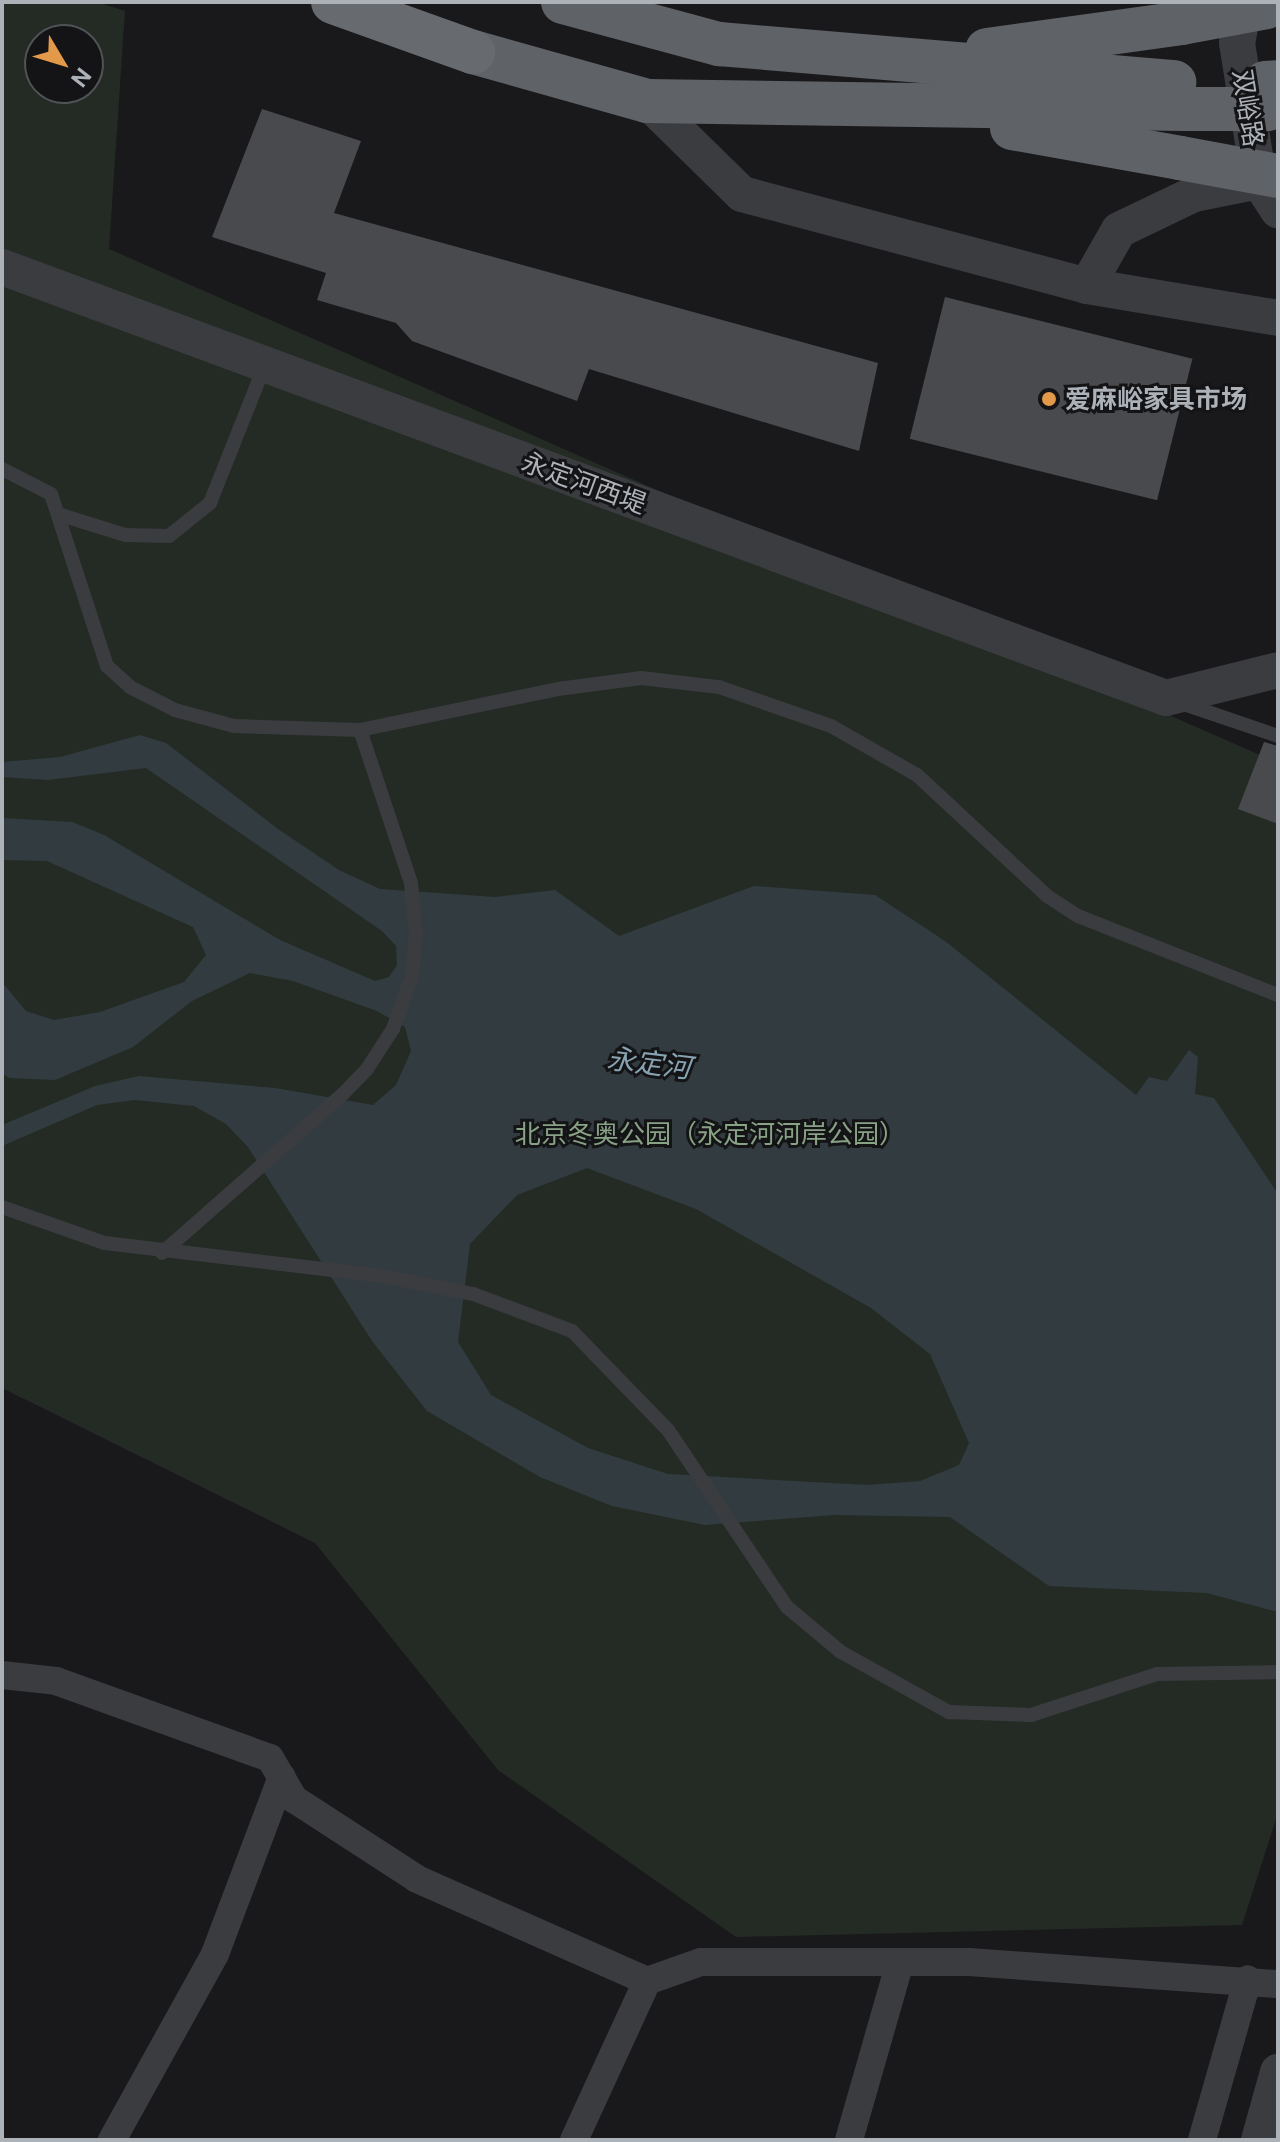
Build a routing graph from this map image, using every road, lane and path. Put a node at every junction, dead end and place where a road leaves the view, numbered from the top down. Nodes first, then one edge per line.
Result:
1 (333, 2) edge
2 (563, 2) edge
3 (1263, 5) edge
4 (900, 62) junction
5 (1184, 96) junction
6 (1272, 96) edge
7 (647, 101) junction
8 (884, 105) junction
9 (1272, 189) edge
10 (2, 267) edge
11 (1087, 286) junction
12 (1278, 318) edge
13 (265, 364) junction
14 (2, 469) edge
15 (58, 514) junction
16 (1278, 670) edge
17 (1166, 698) junction
18 (360, 730) junction
19 (1278, 736) edge
20 (1278, 995) edge
21 (2, 1207) edge
22 (162, 1253) junction
23 (1278, 1672) edge
24 (2, 1675) edge
25 (282, 1777) junction
26 (900, 1962) junction
27 (1248, 1979) junction
28 (647, 1981) junction
29 (1278, 1984) edge
30 (1278, 2072) edge
31 (112, 2140) edge
32 (574, 2140) edge
33 (849, 2140) edge
34 (1202, 2140) edge
35 (1259, 2140) edge

1 - 7 highway
2 - 4 highway
3 - 4 highway, bridge
3 - 9 street, 双峪路
4 - 5 highway
5 - 6 highway
5 - 8 highway
7 - 8 highway
7 - 11 street
8 - 9 highway, bridge
9 - 11 street
10 - 13 street, 永定河西堤
11 - 12 street
13 - 15 lane
13 - 17 street, 永定河西堤
14 - 15 lane
15 - 18 lane
16 - 17 street
17 - 19 lane
18 - 20 lane
18 - 22 lane
21 - 22 lane
22 - 23 lane
24 - 25 street
25 - 28 street
25 - 31 street
26 - 27 street
26 - 28 street
26 - 33 street
27 - 29 street
27 - 34 street
28 - 32 street
30 - 35 street

